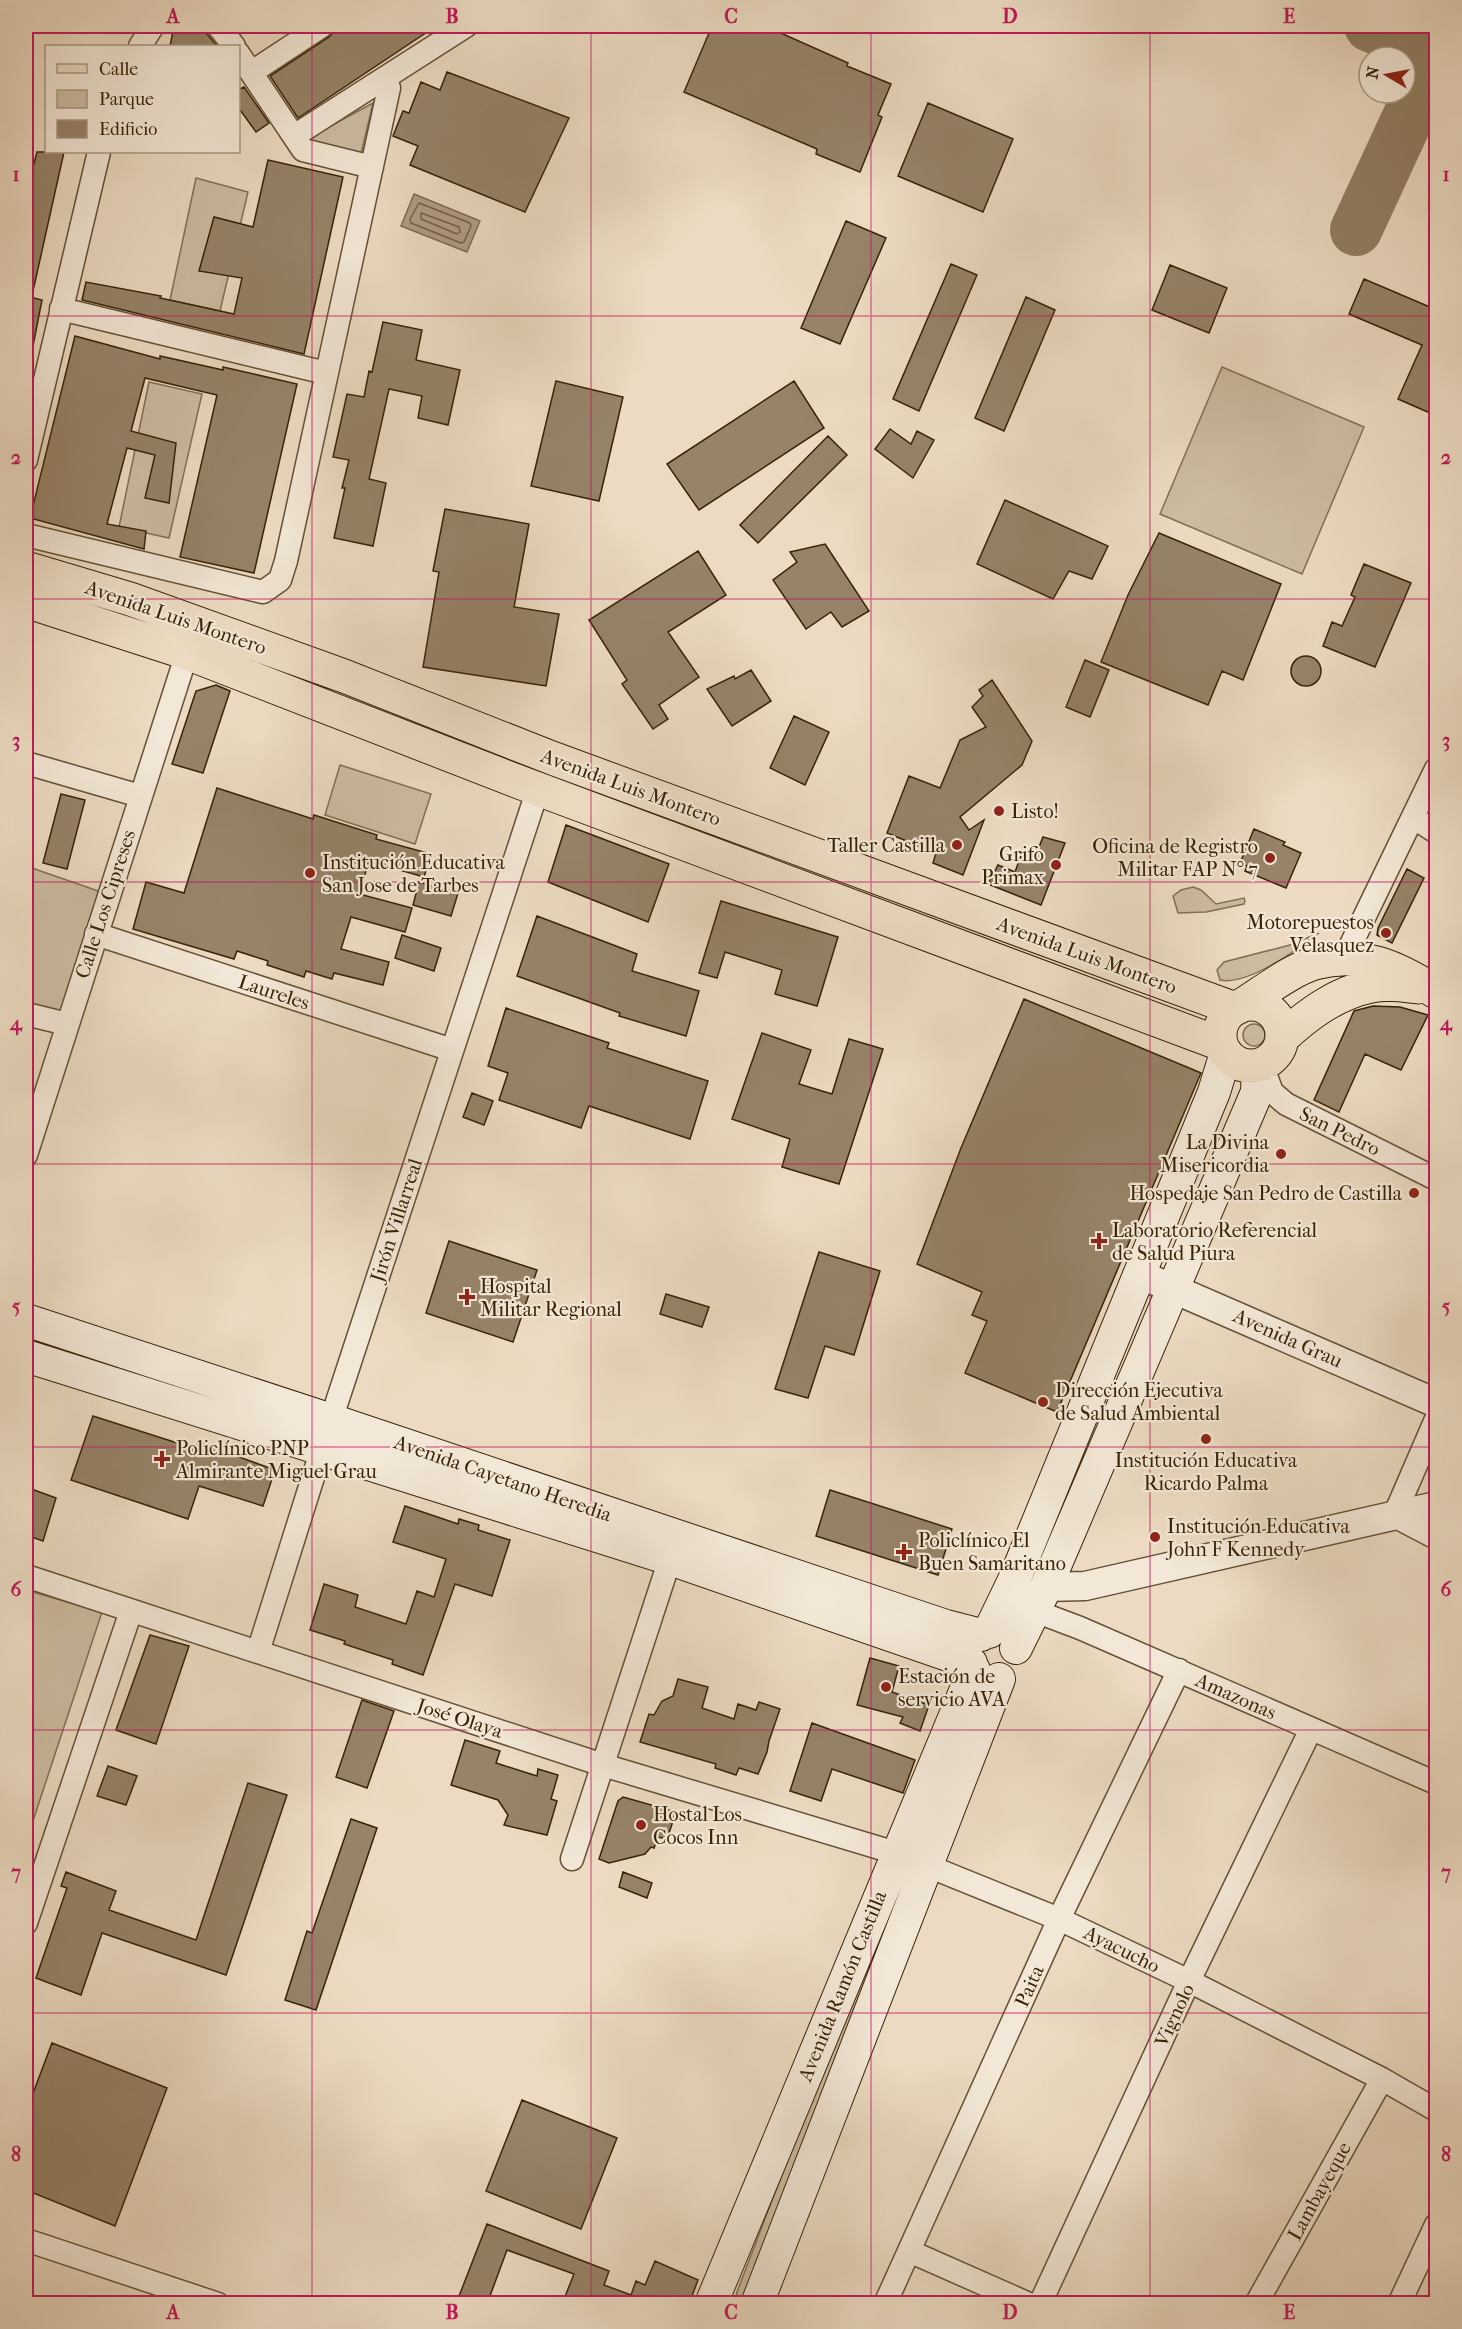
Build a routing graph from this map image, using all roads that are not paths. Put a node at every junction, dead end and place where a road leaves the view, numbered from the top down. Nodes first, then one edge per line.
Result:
1 (153, 26) edge
2 (322, 26) edge
3 (466, 26) edge
4 (141, 45) edge
5 (240, 56) edge
6 (252, 72) junction
7 (386, 77) junction
8 (294, 136) junction
9 (99, 153) edge
10 (372, 167) junction
11 (60, 309) junction
12 (326, 373) junction
13 (26, 460) edge
14 (26, 535) edge
15 (140, 562) junction
16 (26, 568) edge
17 (130, 599) junction
18 (26, 601) edge
19 (122, 631) junction
20 (186, 653) junction
21 (26, 763) edge
22 (1437, 769) edge
23 (538, 789) junction
24 (140, 796) junction
25 (1413, 818) junction
26 (1437, 832) edge
27 (1002, 924) junction
28 (96, 934) junction
29 (990, 957) junction
30 (1344, 959) junction
31 (1130, 971) junction
32 (1432, 990) edge
33 (1116, 1004) junction
34 (1237, 1008) junction
35 (26, 1014) edge
36 (67, 1024) junction
37 (1282, 1038) junction
38 (1224, 1048) junction
39 (452, 1050) junction
40 (1260, 1065) junction
41 (26, 1155) edge
42 (1437, 1179) edge
43 (1139, 1274) junction
44 (1172, 1288) junction
45 (26, 1320) edge
46 (26, 1356) edge
47 (1437, 1403) edge
48 (1437, 1419) edge
49 (326, 1434) junction
50 (1437, 1506) edge
51 (1394, 1516) junction
52 (1437, 1538) edge
53 (670, 1559) junction
54 (26, 1576) edge
55 (1041, 1599) junction
56 (131, 1611) junction
57 (258, 1652) junction
58 (983, 1656) junction
59 (1179, 1670) junction
60 (1311, 1729) junction
61 (603, 1765) junction
62 (1437, 1783) edge
63 (896, 1853) junction
64 (572, 1859) dead end
65 (926, 1867) junction
66 (1059, 1919) junction
67 (26, 1923) edge
68 (1190, 1981) junction
69 (1382, 2079) junction
70 (1437, 2110) edge
71 (1437, 2225) edge
72 (26, 2240) edge
73 (909, 2252) junction
74 (218, 2304) edge
75 (711, 2304) edge
76 (757, 2304) edge
77 (885, 2304) edge
78 (1029, 2304) edge
79 (1040, 2304) edge
80 (1256, 2304) edge
81 (1398, 2304) edge

1 - 4 street
2 - 6 street
3 - 7 street
5 - 6 street
6 - 8 street
7 - 8 street
7 - 10 street
8 - 10 street
9 - 11 street
10 - 12 street
11 - 12 street
11 - 13 street
12 - 15 street
14 - 15 street
15 - 17 street
16 - 17 main road, Avenida Luis Montero
17 - 19 street
17 - 27 main road, Avenida Luis Montero
18 - 19 main road, Avenida Luis Montero
19 - 20 main road, Avenida Luis Montero
20 - 23 main road, Avenida Luis Montero
20 - 24 street, Calle Los Cipreses
21 - 24 street
22 - 25 street
23 - 29 main road, Avenida Luis Montero
23 - 39 street, Jirón Villarreal
24 - 28 street, Calle Los Cipreses
25 - 26 street
25 - 30 street
27 - 29 main road
27 - 31 main road, Avenida Luis Montero
28 - 36 street, Calle Los Cipreses
28 - 39 street, Laureles
29 - 33 main road, Avenida Luis Montero
30 - 32 main road
30 - 34 main road
31 - 33 main road
31 - 34 main road, Avenida Luis Montero
32 - 37 main road
33 - 38 main road, Avenida Luis Montero
34 - 37 main road
34 - 38 main road
35 - 36 street
36 - 41 street, Calle Los Cipreses
37 - 40 main road
38 - 40 main road
38 - 43 main road, Avenida Ramón Castilla
39 - 49 street, Jirón Villarreal
40 - 42 street, San Pedro
40 - 44 main road
43 - 44 street, Avenida Grau
43 - 58 main road, Avenida Ramón Castilla
44 - 47 street, Avenida Grau
44 - 55 main road
45 - 49 main road, Avenida Cayetano Heredia
46 - 49 main road, Avenida Cayetano Heredia
48 - 51 street
49 - 53 main road, Avenida Cayetano Heredia
49 - 57 street, Jirón Villarreal
49 - 58 main road, Avenida Cayetano Heredia
50 - 51 street
51 - 52 street
51 - 55 street
53 - 58 main road, Avenida Cayetano Heredia
53 - 61 street
54 - 56 street, José Olaya
55 - 58 main road
55 - 59 street, Amazonas
56 - 57 street, José Olaya
56 - 67 street
57 - 61 street, José Olaya
58 - 63 main road, Avenida Ramón Castilla
58 - 65 main road, Avenida Ramón Castilla
59 - 60 street, Amazonas
59 - 66 street, Paita
60 - 62 street, Amazonas
60 - 68 street, Vignolo
61 - 63 street, José Olaya
61 - 64 street
63 - 65 street, Ayacucho
63 - 75 main road, Avenida Ramón Castilla
65 - 66 street, Ayacucho
65 - 76 main road, Avenida Ramón Castilla
66 - 68 street, Ayacucho
66 - 73 street, Paita
68 - 69 street, Ayacucho
68 - 79 street, Vignolo
69 - 70 street, Ayacucho
69 - 80 street, Lambayeque
71 - 81 street
72 - 74 street
73 - 77 street, Paita
73 - 78 street

